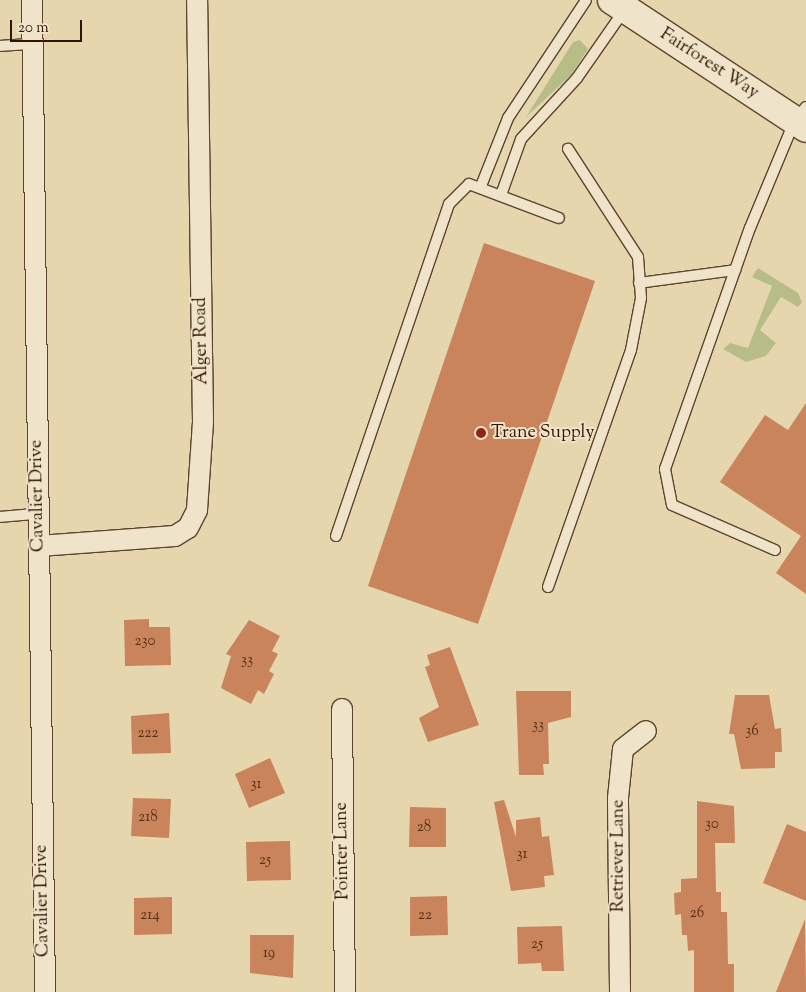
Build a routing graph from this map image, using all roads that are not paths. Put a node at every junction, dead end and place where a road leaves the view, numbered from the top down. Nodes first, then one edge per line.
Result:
1 (32, 0) edge
2 (197, 0) edge
3 (586, 0) edge
4 (618, 4) edge
5 (32, 44) junction
6 (0, 46) edge
7 (802, 118) edge
8 (568, 149) dead end
9 (480, 186) junction
10 (501, 195) junction
11 (559, 218) dead end
12 (735, 270) junction
13 (639, 282) junction
14 (38, 514) junction
15 (0, 517) edge
16 (336, 536) dead end
17 (39, 546) junction
18 (775, 550) dead end
19 (548, 587) dead end
20 (342, 709) dead end
21 (646, 731) dead end
22 (45, 992) edge
23 (345, 992) edge
24 (620, 992) edge

1 - 5 street, Cavalier Drive
2 - 17 street, Alger Road
3 - 9 lane
4 - 7 main road, Fairforest Way
4 - 10 lane
5 - 6 lane
5 - 14 street, Cavalier Drive
7 - 12 lane
8 - 13 lane
9 - 10 lane
9 - 16 lane
10 - 11 lane
12 - 13 lane
12 - 18 lane
13 - 19 lane
14 - 15 lane
14 - 17 street, Cavalier Drive
17 - 22 street, Cavalier Drive
20 - 23 street, Pointer Lane
21 - 24 street, Retriever Lane

